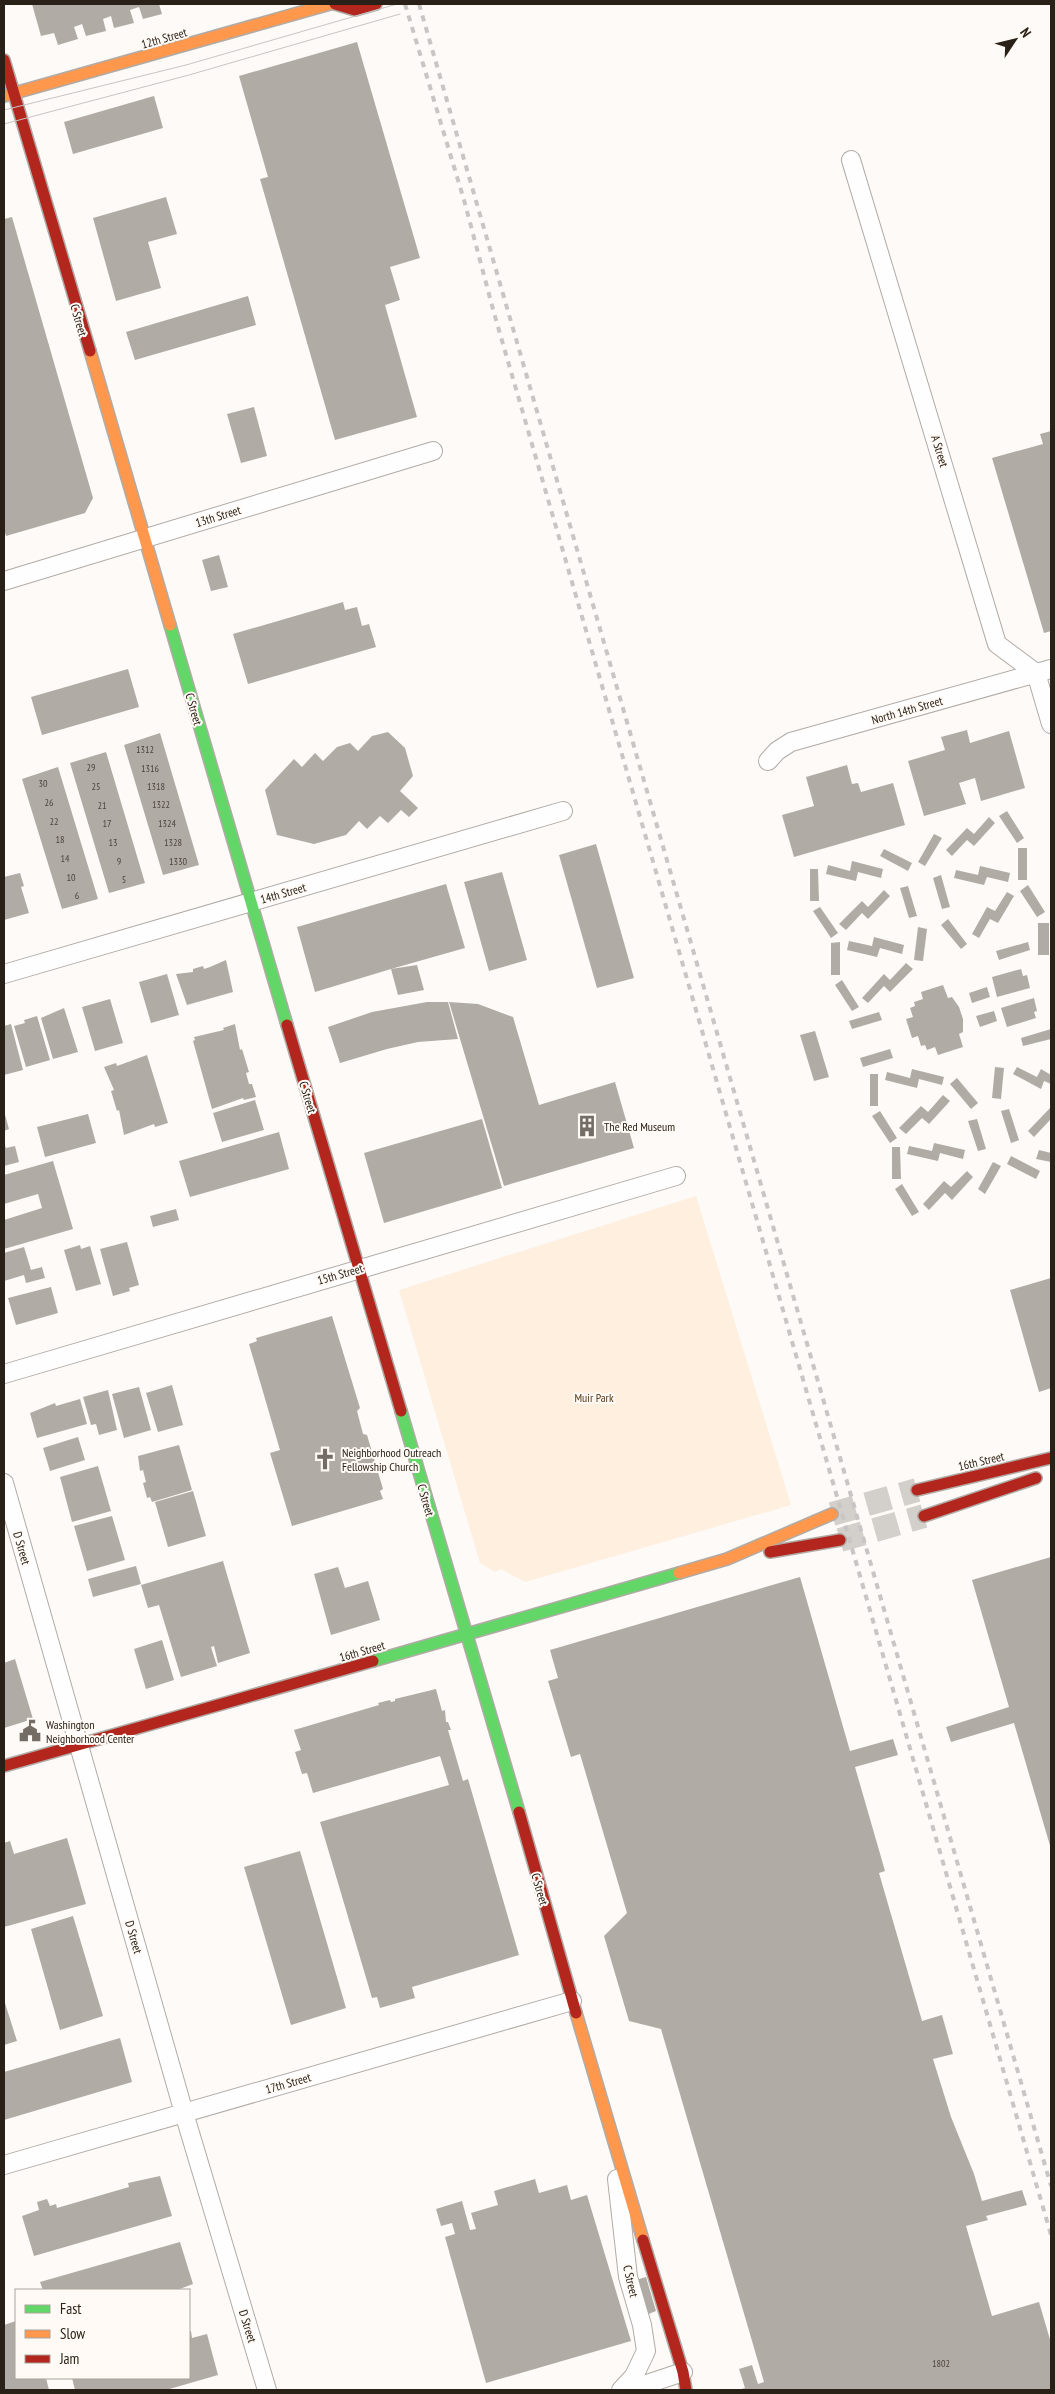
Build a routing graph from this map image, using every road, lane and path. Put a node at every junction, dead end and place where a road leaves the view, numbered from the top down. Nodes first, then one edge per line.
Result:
1 (330, 4) edge
2 (335, 4) edge
3 (376, 4) edge
4 (4, 60) edge
5 (8, 95) edge
6 (851, 160) dead end
7 (433, 451) dead end
8 (143, 539) junction
9 (4, 581) edge
10 (1044, 671) edge
11 (1051, 724) edge
12 (768, 761) dead end
13 (563, 811) dead end
14 (250, 903) junction
15 (4, 974) edge
16 (676, 1176) dead end
17 (358, 1269) junction
18 (4, 1374) edge
19 (1051, 1458) edge
20 (1051, 1473) edge
21 (4, 1483) edge
22 (917, 1490) tunnel mouth
23 (832, 1514) tunnel mouth
24 (924, 1516) tunnel mouth
25 (840, 1540) tunnel mouth
26 (727, 1559) junction
27 (466, 1635) junction
28 (80, 1746) junction
29 (4, 1766) edge
30 (572, 2001) junction
31 (184, 2113) junction
32 (613, 2134) junction
33 (4, 2165) edge
34 (683, 2372) junction
35 (267, 2390) edge
36 (621, 2390) edge
37 (629, 2390) edge
38 (686, 2390) edge

1 - 5 street, 12th Street
2 - 3 street
4 - 5 street, C Street
5 - 8 street, C Street
6 - 10 street, A Street
7 - 8 street, 13th Street
8 - 9 street, 13th Street
8 - 14 street, C Street
10 - 11 street
10 - 12 street, North 14th Street
13 - 14 street, 14th Street
14 - 15 street, 14th Street
14 - 17 street, C Street
16 - 17 street, 15th Street
17 - 18 street, 15th Street
17 - 27 street, C Street
19 - 22 street, 16th Street
20 - 24 street
21 - 28 street, D Street
23 - 26 street, 16th Street
25 - 26 street, 16th Street
26 - 27 street, 16th Street
27 - 28 street, 16th Street
27 - 30 street, C Street
28 - 29 street, 16th Street
28 - 31 street, D Street
30 - 31 street, 17th Street
30 - 32 street, C Street
31 - 33 street, 17th Street
31 - 35 street, D Street
32 - 34 street, C Street
32 - 36 street, C Street
34 - 37 street
34 - 38 street, C Street

